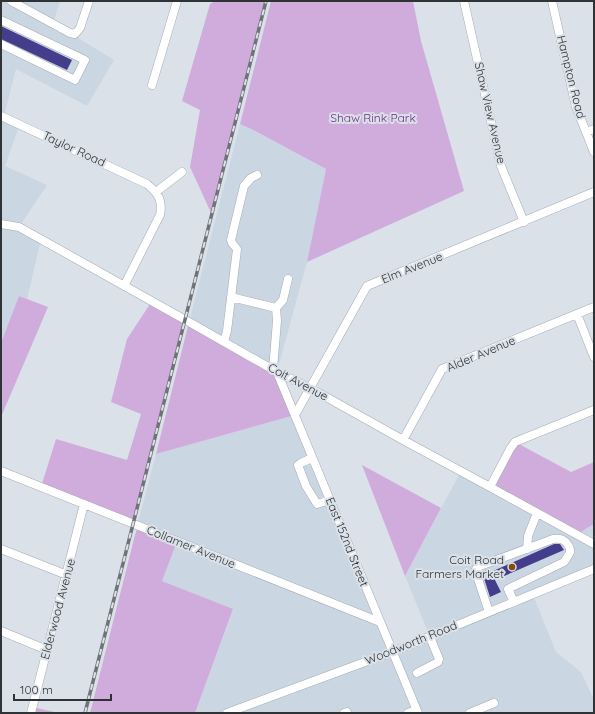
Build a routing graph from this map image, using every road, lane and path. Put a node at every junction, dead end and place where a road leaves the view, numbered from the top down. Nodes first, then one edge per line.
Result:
1 (11, 1) edge
2 (89, 1) edge
3 (177, 1) edge
4 (464, 1) edge
5 (552, 1) edge
6 (1, 20) edge
7 (1, 44) edge
8 (152, 85) dead end
9 (1, 116) edge
10 (590, 130) edge
11 (594, 152) edge
12 (182, 172) dead end
13 (257, 175) dead end
14 (156, 192) junction
15 (594, 192) edge
16 (524, 222) junction
17 (1, 224) edge
18 (288, 279) dead end
19 (124, 286) junction
20 (231, 297) junction
21 (594, 307) edge
22 (276, 308) junction
23 (577, 314) junction
24 (224, 342) junction
25 (594, 357) edge
26 (275, 371) junction
27 (310, 388) junction
28 (594, 410) edge
29 (295, 415) junction
30 (403, 440) junction
31 (312, 458) junction
32 (1, 471) edge
33 (490, 487) junction
34 (330, 500) junction
35 (84, 504) junction
36 (537, 512) junction
37 (594, 544) edge
38 (1, 549) edge
39 (527, 549) junction
40 (594, 569) edge
41 (67, 575) junction
42 (514, 602) junction
43 (489, 612) junction
44 (380, 622) junction
45 (1, 631) edge
46 (430, 637) junction
47 (46, 650) junction
48 (392, 652) junction
49 (417, 673) dead end
50 (494, 703) dead end
51 (417, 711) edge
52 (31, 713) edge
53 (226, 713) edge
54 (408, 713) edge
55 (470, 713) edge

1 - 2 street
3 - 8 street
4 - 16 street, Shaw View Avenue
5 - 10 street, Hampton Road
6 - 7 street
9 - 14 street, Taylor Road
10 - 11 street, Hampton Road
12 - 14 street
13 - 20 street
14 - 19 street
15 - 16 street, Elm Avenue
16 - 27 street, Elm Avenue
17 - 19 street, Coit Avenue
18 - 22 street
19 - 24 street, Coit Avenue
20 - 22 street
20 - 24 street
21 - 23 street, Alder Avenue
22 - 26 street
23 - 25 street
23 - 30 street, Alder Avenue
24 - 26 street, Coit Avenue
26 - 27 street, Coit Avenue
26 - 29 street, East 152nd Street
27 - 29 street, Elm Avenue
27 - 30 street, Coit Avenue
28 - 33 street
29 - 31 street, East 152nd Street
30 - 33 street, Coit Avenue
31 - 34 street, East 152nd Street
31 - 34 street
32 - 35 street, Collamer Avenue
33 - 36 street, Coit Avenue
34 - 44 street, East 152nd Street
35 - 41 street, Elderwood Avenue
35 - 44 street, Collamer Avenue
36 - 37 street, Coit Avenue
36 - 39 street
38 - 41 street
39 - 42 street
39 - 43 street
40 - 42 street, Woodworth Road
41 - 47 street, Elderwood Avenue
42 - 43 street, Woodworth Road
43 - 46 street, Woodworth Road
44 - 48 street, East 152nd Street
45 - 47 street
46 - 48 street, Woodworth Road
46 - 49 street
47 - 52 street, Elderwood Avenue
48 - 51 street, East 152nd Street
48 - 53 street, Woodworth Road
50 - 55 street
51 - 54 street

